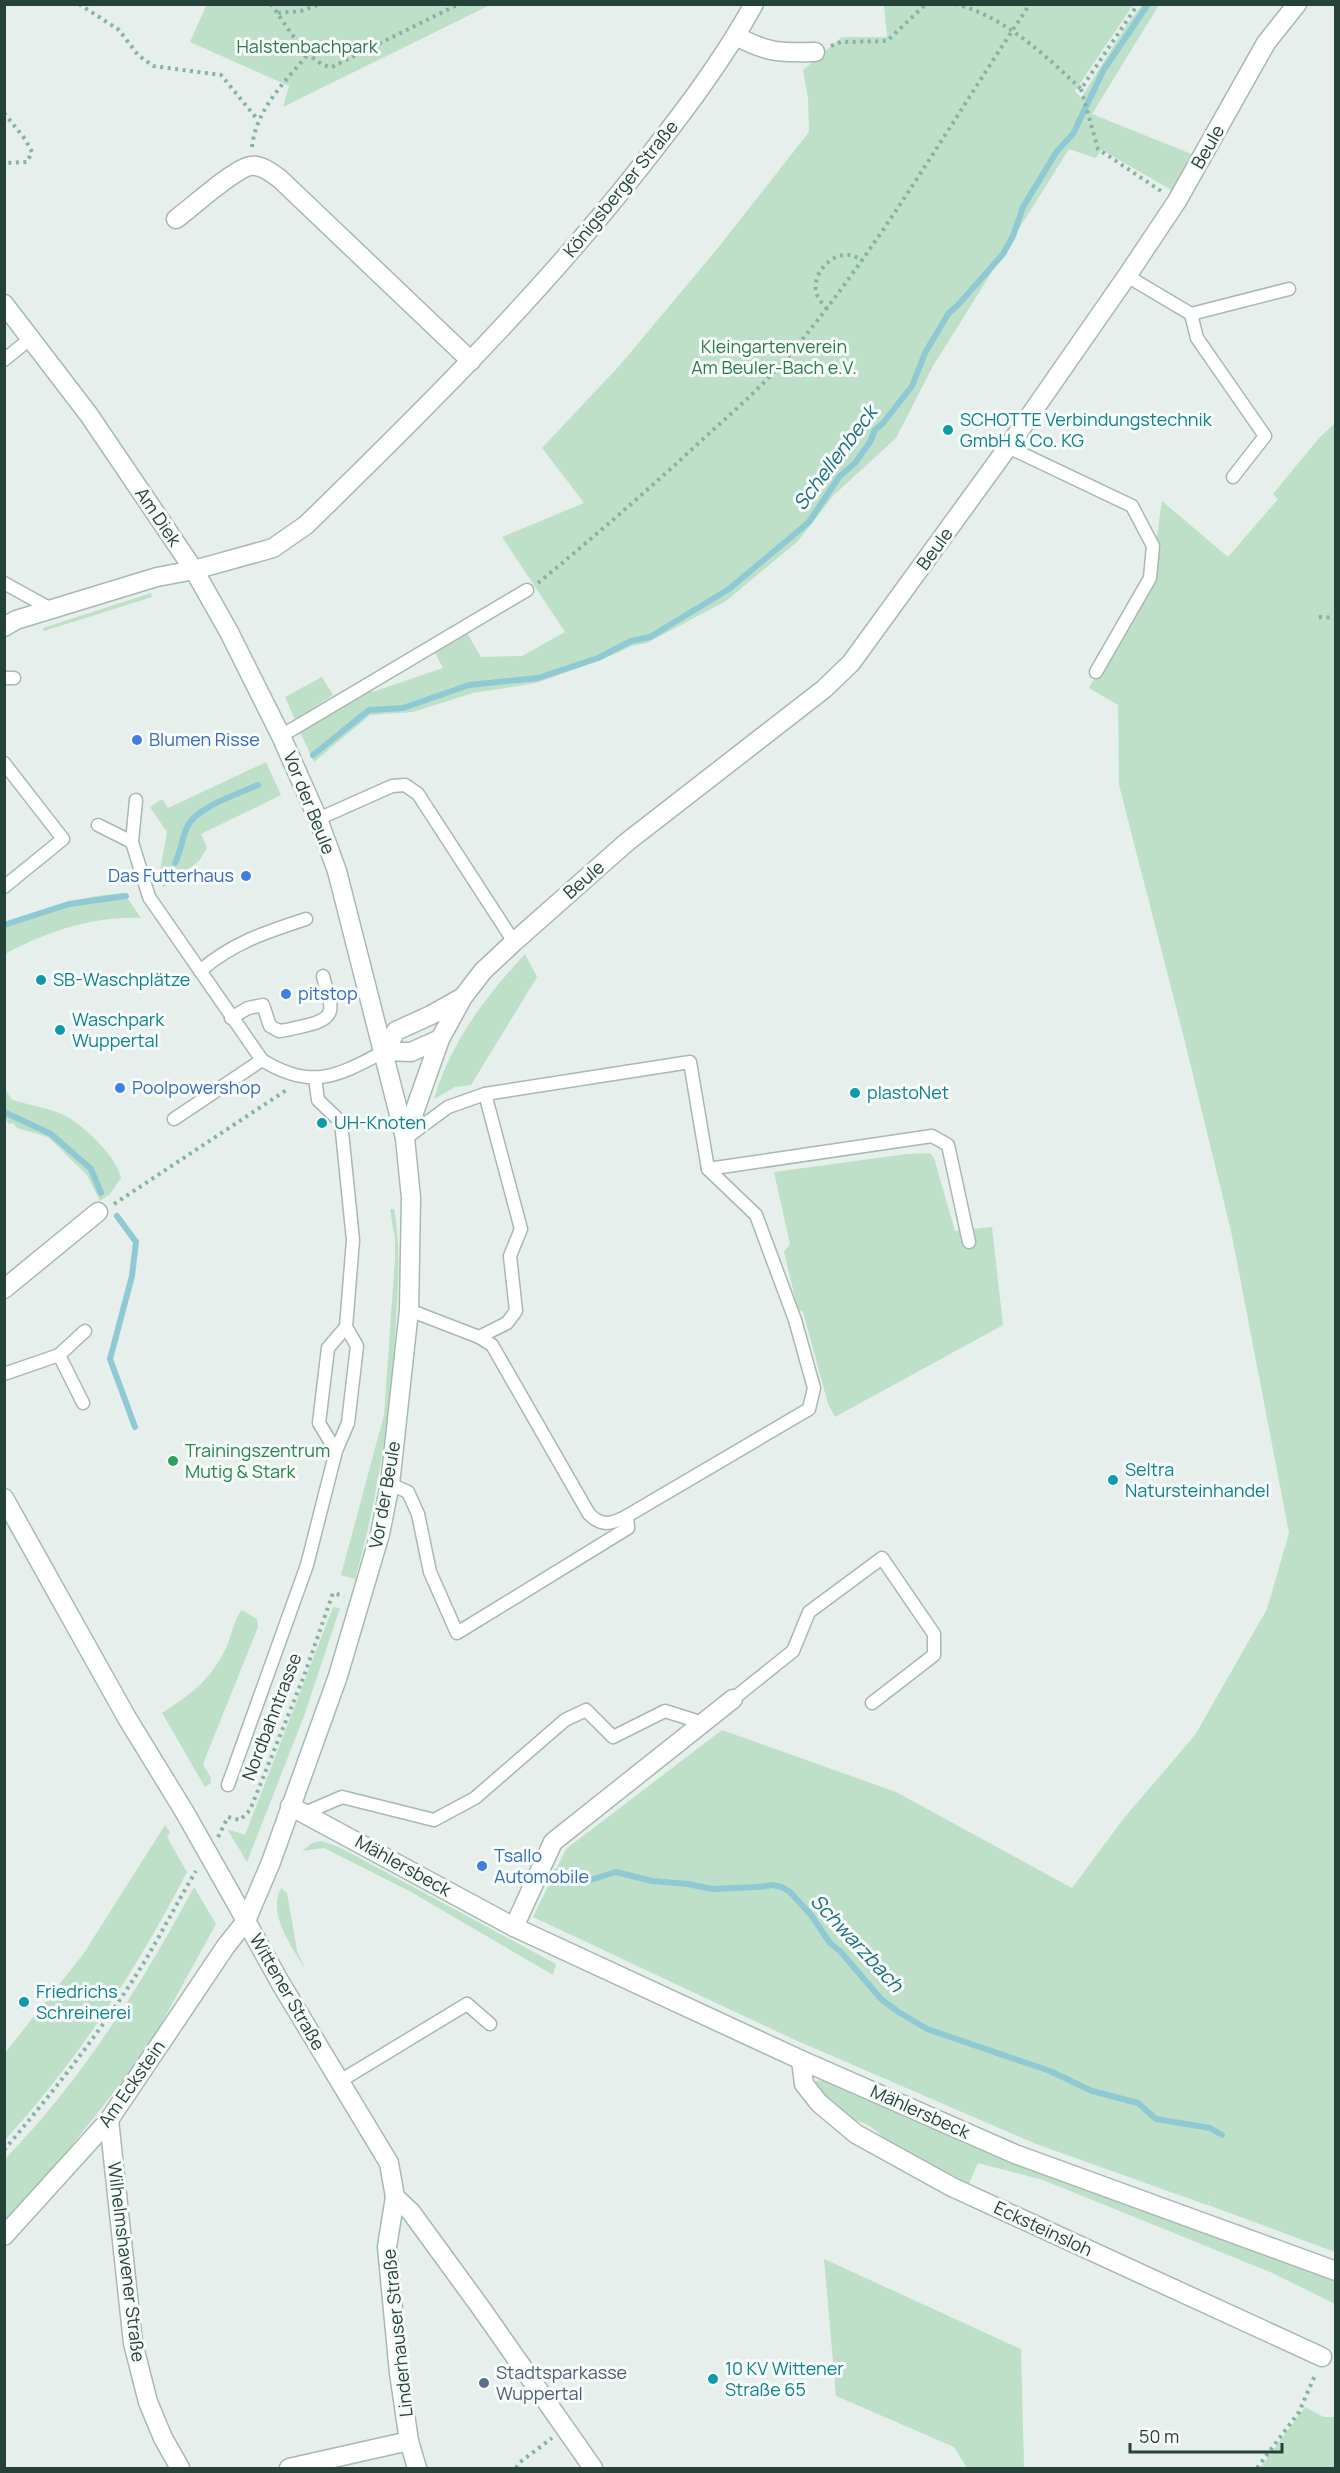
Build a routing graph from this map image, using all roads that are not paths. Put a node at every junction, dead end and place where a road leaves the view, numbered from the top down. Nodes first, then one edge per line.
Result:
1 (754, 4) edge
2 (1297, 4) edge
3 (736, 36) junction
4 (815, 52) road end
5 (177, 219) dead end
6 (1127, 276) junction
7 (1289, 289) dead end
8 (4, 304) edge
9 (1191, 314) junction
10 (31, 338) junction
11 (4, 360) edge
12 (471, 361) junction
13 (1008, 447) junction
14 (1233, 477) dead end
15 (194, 570) junction
16 (4, 584) edge
17 (527, 590) road end
18 (51, 609) junction
19 (4, 627) edge
20 (1096, 672) dead end
21 (281, 736) junction
22 (4, 764) edge
23 (136, 800) dead end
24 (318, 819) junction
25 (98, 825) dead end
26 (132, 842) junction
27 (4, 887) edge
28 (306, 919) dead end
29 (514, 942) junction
30 (200, 971) junction
31 (323, 976) dead end
32 (463, 997) junction
33 (231, 1018) junction
34 (440, 1039) junction
35 (385, 1051) junction
36 (262, 1060) junction
37 (315, 1078) junction
38 (485, 1094) junction
39 (174, 1119) dead end
40 (405, 1138) junction
41 (708, 1168) junction
42 (98, 1212) road end
43 (969, 1242) dead end
44 (4, 1289) edge
45 (409, 1310) junction
46 (346, 1328) junction
47 (85, 1331) dead end
48 (479, 1337) junction
49 (59, 1355) junction
50 (4, 1374) edge
51 (83, 1403) dead end
52 (336, 1451) junction
53 (390, 1484) junction
54 (4, 1498) edge
55 (627, 1516) junction
56 (732, 1699) joint
57 (872, 1703) dead end
58 (703, 1723) junction
59 (228, 1785) dead end
60 (298, 1809) junction
61 (246, 1921) junction
62 (514, 1928) junction
63 (490, 2024) dead end
64 (801, 2060) junction
65 (340, 2081) junction
66 (109, 2120) junction
67 (395, 2197) junction
68 (4, 2236) edge
69 (1335, 2271) edge
70 (1322, 2357) road end
71 (409, 2441) junction
72 (324, 2465) edge
73 (180, 2469) edge
74 (289, 2469) edge
75 (417, 2469) edge
76 (593, 2469) edge

1 - 3 street, Königsberger Straße
2 - 6 street, Beule
3 - 4 street
3 - 12 street, Königsberger Straße
5 - 12 street
6 - 9 lane
6 - 13 street, Beule
7 - 9 lane
8 - 10 street, Am Diek
9 - 14 lane
10 - 11 lane
10 - 15 street, Am Diek
12 - 15 street, Königsberger Straße
13 - 20 lane
13 - 29 street, Beule
15 - 18 street, Am Diek
15 - 21 street, Vor der Beule
16 - 18 lane
17 - 21 lane
18 - 19 street, Am Diek
21 - 24 street, Vor der Beule
22 - 27 lane
23 - 26 lane
24 - 29 lane
24 - 35 street, Vor der Beule
25 - 26 lane
26 - 30 lane
28 - 30 lane
29 - 32 street, Beule
30 - 33 lane
31 - 33 lane
32 - 34 street, Beule
32 - 35 street, Beule
33 - 36 lane
34 - 35 street
34 - 40 street, Beule
35 - 37 lane
35 - 40 street, Vor der Beule
36 - 37 lane
36 - 39 lane
37 - 46 lane
38 - 40 lane
38 - 41 lane
38 - 48 lane
40 - 45 street, Vor der Beule
41 - 43 lane
41 - 55 lane
42 - 44 street
45 - 48 lane
45 - 53 street, Vor der Beule
46 - 52 lane
46 - 52 lane
47 - 49 lane
48 - 55 lane
49 - 50 lane
49 - 51 lane
52 - 59 lane
53 - 55 lane
53 - 60 street, Vor der Beule
54 - 61 street, Wittener Straße, bridge
56 - 57 lane
56 - 58 street
58 - 60 lane
58 - 62 street
60 - 61 street, Vor der Beule
60 - 62 street, Mählersbeck
61 - 65 street, Wittener Straße
61 - 66 street, Am Eckstein
62 - 64 street, Mählersbeck
63 - 65 lane
64 - 69 street, Mählersbeck
64 - 70 street, Ecksteinsloh
65 - 67 street, Wittener Straße
66 - 68 street, Am Eckstein
66 - 73 street, Wilhelmshavener Straße
67 - 71 street, Linderhauser Straße
67 - 76 street
71 - 72 street
71 - 75 street, Linderhauser Straße
72 - 74 street

